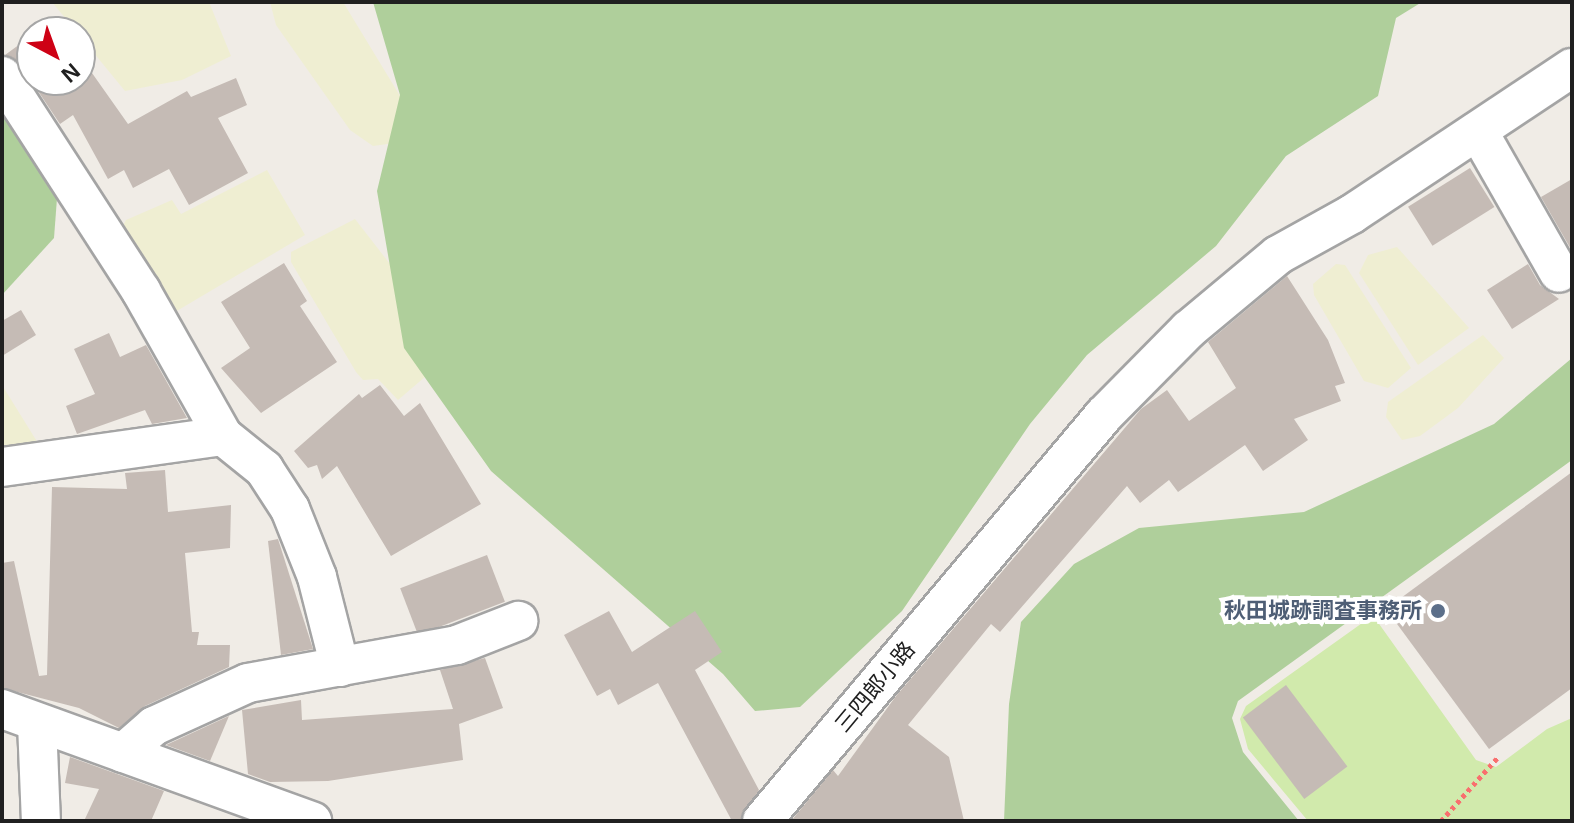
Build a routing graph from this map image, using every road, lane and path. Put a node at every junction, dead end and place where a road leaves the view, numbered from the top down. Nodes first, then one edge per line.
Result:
1 (1572, 68) edge
2 (2, 76) edge
3 (1478, 131) junction
4 (1559, 273) dead end
5 (223, 436) junction
6 (2, 467) edge
7 (518, 621) dead end
8 (340, 667) junction
9 (2, 709) edge
10 (37, 723) junction
11 (123, 753) junction
12 (1498, 757) dead end
13 (41, 821) edge
14 (312, 821) edge
15 (762, 821) edge
16 (1441, 821) edge

1 - 3 street, 三四郎小路
2 - 5 street
3 - 4 street
3 - 15 street, 三四郎小路
5 - 6 street
5 - 8 street
7 - 8 street
8 - 11 street
9 - 10 street
10 - 11 street
10 - 13 street
11 - 14 street
12 - 16 path

